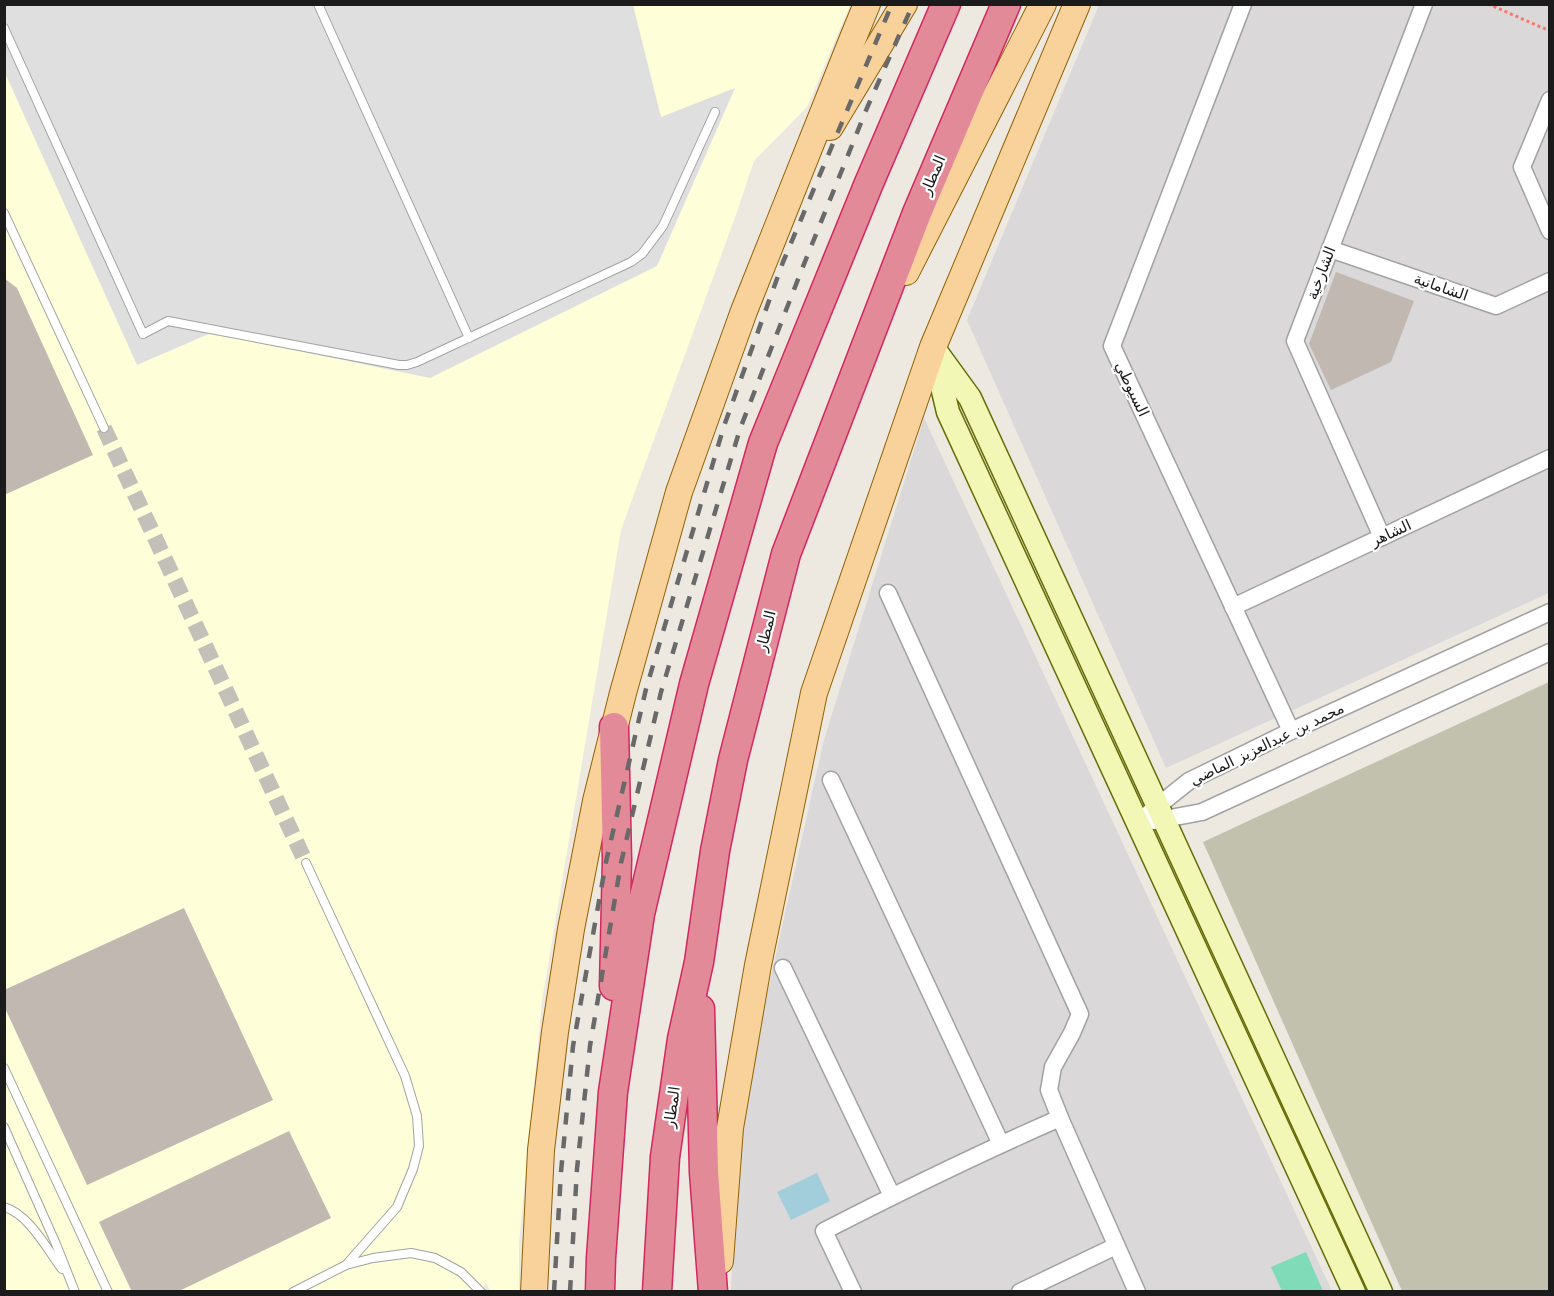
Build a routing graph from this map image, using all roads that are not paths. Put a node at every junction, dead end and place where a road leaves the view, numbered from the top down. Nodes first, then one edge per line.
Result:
1 (318, 4) edge
2 (867, 4) edge
3 (904, 4) edge
4 (946, 4) edge
5 (1006, 4) edge
6 (1043, 4) edge
7 (1077, 4) edge
8 (1243, 4) edge
9 (1424, 4) edge
10 (4, 28) edge
11 (1550, 100) edge
12 (715, 112) dead end
13 (794, 186) junction
14 (4, 213) edge
15 (1550, 231) edge
16 (1330, 249) junction
17 (1550, 281) edge
18 (469, 338) junction
19 (933, 347) junction
20 (854, 374) junction
21 (104, 428) tunnel mouth
22 (1550, 458) edge
23 (1382, 537) junction
24 (888, 593) dead end
25 (1233, 607) junction
26 (1550, 612) edge
27 (1550, 652) edge
28 (614, 727) junction
29 (1291, 731) junction
30 (831, 780) dead end
31 (1160, 812) junction
32 (1138, 824) junction
33 (306, 863) tunnel mouth
34 (699, 962) junction
35 (783, 968) dead end
36 (4, 1068) edge
37 (613, 1092) junction
38 (1060, 1118) junction
39 (4, 1127) edge
40 (1001, 1144) junction
41 (892, 1196) junction
42 (4, 1207) edge
43 (1116, 1246) junction
44 (346, 1265) junction
45 (71, 1280) junction
46 (76, 1292) edge
47 (108, 1292) edge
48 (292, 1292) edge
49 (481, 1292) edge
50 (534, 1292) edge
51 (600, 1292) edge
52 (657, 1292) edge
53 (715, 1292) edge
54 (853, 1292) edge
55 (1020, 1292) edge
56 (1137, 1292) edge
57 (1354, 1292) edge
58 (1381, 1292) edge

1 - 18 lane
2 - 13 main road
3 - 13 main road
4 - 37 highway
5 - 20 highway, المطار
6 - 20 main road
7 - 19 main road
8 - 25 street, السيوطي
9 - 16 street, الشارخية
10 - 18 lane
11 - 15 street
12 - 18 lane
13 - 28 main road
14 - 21 lane
16 - 17 street, الشامانية
16 - 23 street, الشارخية
19 - 31 street
19 - 32 street
19 - 53 main road
20 - 34 highway, المطار
22 - 23 street, الشاهر
23 - 25 street, الشاهر
24 - 38 street
25 - 29 street, السيوطي
26 - 29 street, محمد بن عبدالعزيز الماضي
27 - 31 street, محمد بن عبدالعزيز الماضي
28 - 37 highway
28 - 50 main road
29 - 31 street, محمد بن عبدالعزيز الماضي
30 - 40 street
31 - 32 street, محمد بن عبدالعزيز الماضي
31 - 58 street
32 - 57 street
33 - 44 lane
34 - 52 highway, المطار
34 - 53 highway
35 - 41 street
36 - 47 lane
37 - 51 highway
38 - 40 street
38 - 43 street
39 - 45 lane
40 - 41 street
41 - 54 street
42 - 45 lane
43 - 55 street
43 - 56 street
44 - 48 lane
44 - 49 lane
45 - 46 lane

